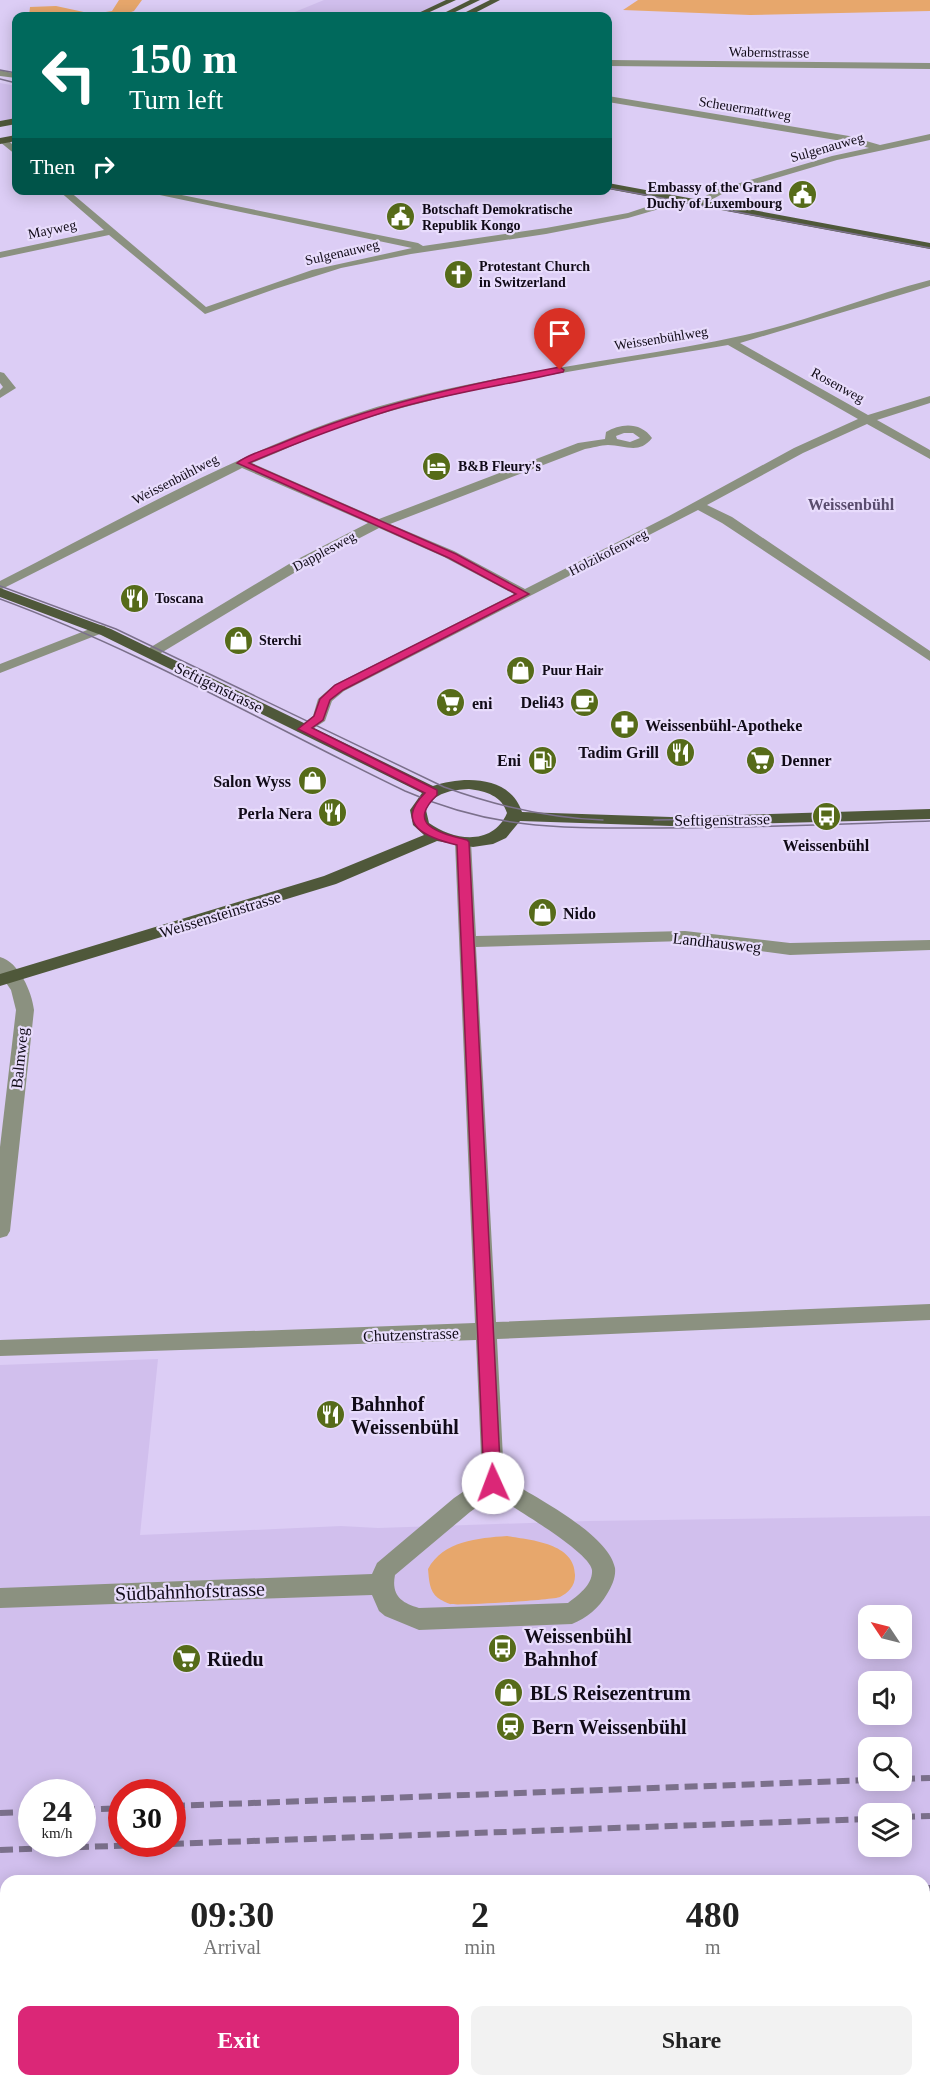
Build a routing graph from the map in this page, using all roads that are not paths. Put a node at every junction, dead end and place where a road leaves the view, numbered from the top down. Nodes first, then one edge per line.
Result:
1 (452, 0) edge
2 (476, 0) edge
3 (496, 0) edge
4 (426, 12) edge
5 (450, 12) edge
6 (470, 12) edge
7 (612, 63) edge
8 (930, 66) edge
9 (612, 100) edge
10 (930, 137) edge
11 (1, 138) edge
12 (877, 147) junction
13 (12, 148) edge
14 (612, 187) edge
15 (68, 195) edge
16 (165, 195) edge
17 (673, 198) junction
18 (700, 203) junction
19 (111, 232) junction
20 (930, 246) edge
21 (428, 248) junction
22 (0, 255) edge
23 (930, 283) edge
24 (731, 342) junction
25 (0, 375) edge
26 (0, 394) edge
27 (930, 399) edge
28 (868, 418) junction
29 (612, 441) dead end
30 (930, 455) edge
31 (241, 463) junction
32 (697, 505) junction
33 (378, 523) junction
34 (0, 586) edge
35 (0, 592) edge
36 (524, 594) junction
37 (100, 629) junction
38 (151, 653) junction
39 (930, 657) edge
40 (0, 669) edge
41 (303, 729) junction
42 (432, 792) junction
43 (930, 814) edge
44 (515, 816) junction
45 (436, 836) junction
46 (463, 842) junction
47 (468, 942) junction
48 (930, 945) edge
49 (4, 973) edge
50 (0, 1231) edge
51 (930, 1312) edge
52 (487, 1332) junction
53 (0, 1348) edge
54 (493, 1483) junction
55 (380, 1584) junction
56 (0, 1598) edge

1 - 4 main road
2 - 5 main road
3 - 6 main road
7 - 8 street, Wabernstrasse
9 - 12 street, Scheuermattweg
10 - 12 street, Sulgenauweg
11 - 13 street
12 - 18 street, Sulgenauweg
14 - 17 main road
15 - 19 street, Sulgenauweg
16 - 21 street
17 - 18 main road
17 - 21 street, Sulgenauweg
18 - 20 main road
19 - 21 street, Sulgenauweg
19 - 22 street, Mayweg
23 - 24 street, Weissenbühlweg
24 - 28 street, Rosenweg
24 - 31 street, Weissenbühlweg
25 - 26 street
27 - 28 street, Holzikofenweg
28 - 30 street, Rosenweg
28 - 32 street, Holzikofenweg
29 - 33 street, Dapplesweg
31 - 33 street
31 - 34 street, Weissenbühlweg
32 - 36 street, Holzikofenweg
32 - 39 street
33 - 36 street
33 - 38 street, Dapplesweg
35 - 37 main road, Seftigenstrasse
36 - 41 street, Holzikofenweg
37 - 38 main road, Seftigenstrasse
37 - 40 street
38 - 41 main road, Seftigenstrasse
41 - 42 main road, Seftigenstrasse
42 - 44 main road
42 - 45 main road
43 - 44 main road, Seftigenstrasse
44 - 46 main road
45 - 46 main road
45 - 49 main road, Weissensteinstrasse
46 - 47 street
47 - 48 street, Landhausweg
47 - 52 street
49 - 50 street, Balmweg
51 - 52 street, Chutzenstrasse
52 - 53 street, Chutzenstrasse
52 - 54 street
54 - 55 street
54 - 55 street
55 - 56 street, Südbahnhofstrasse

